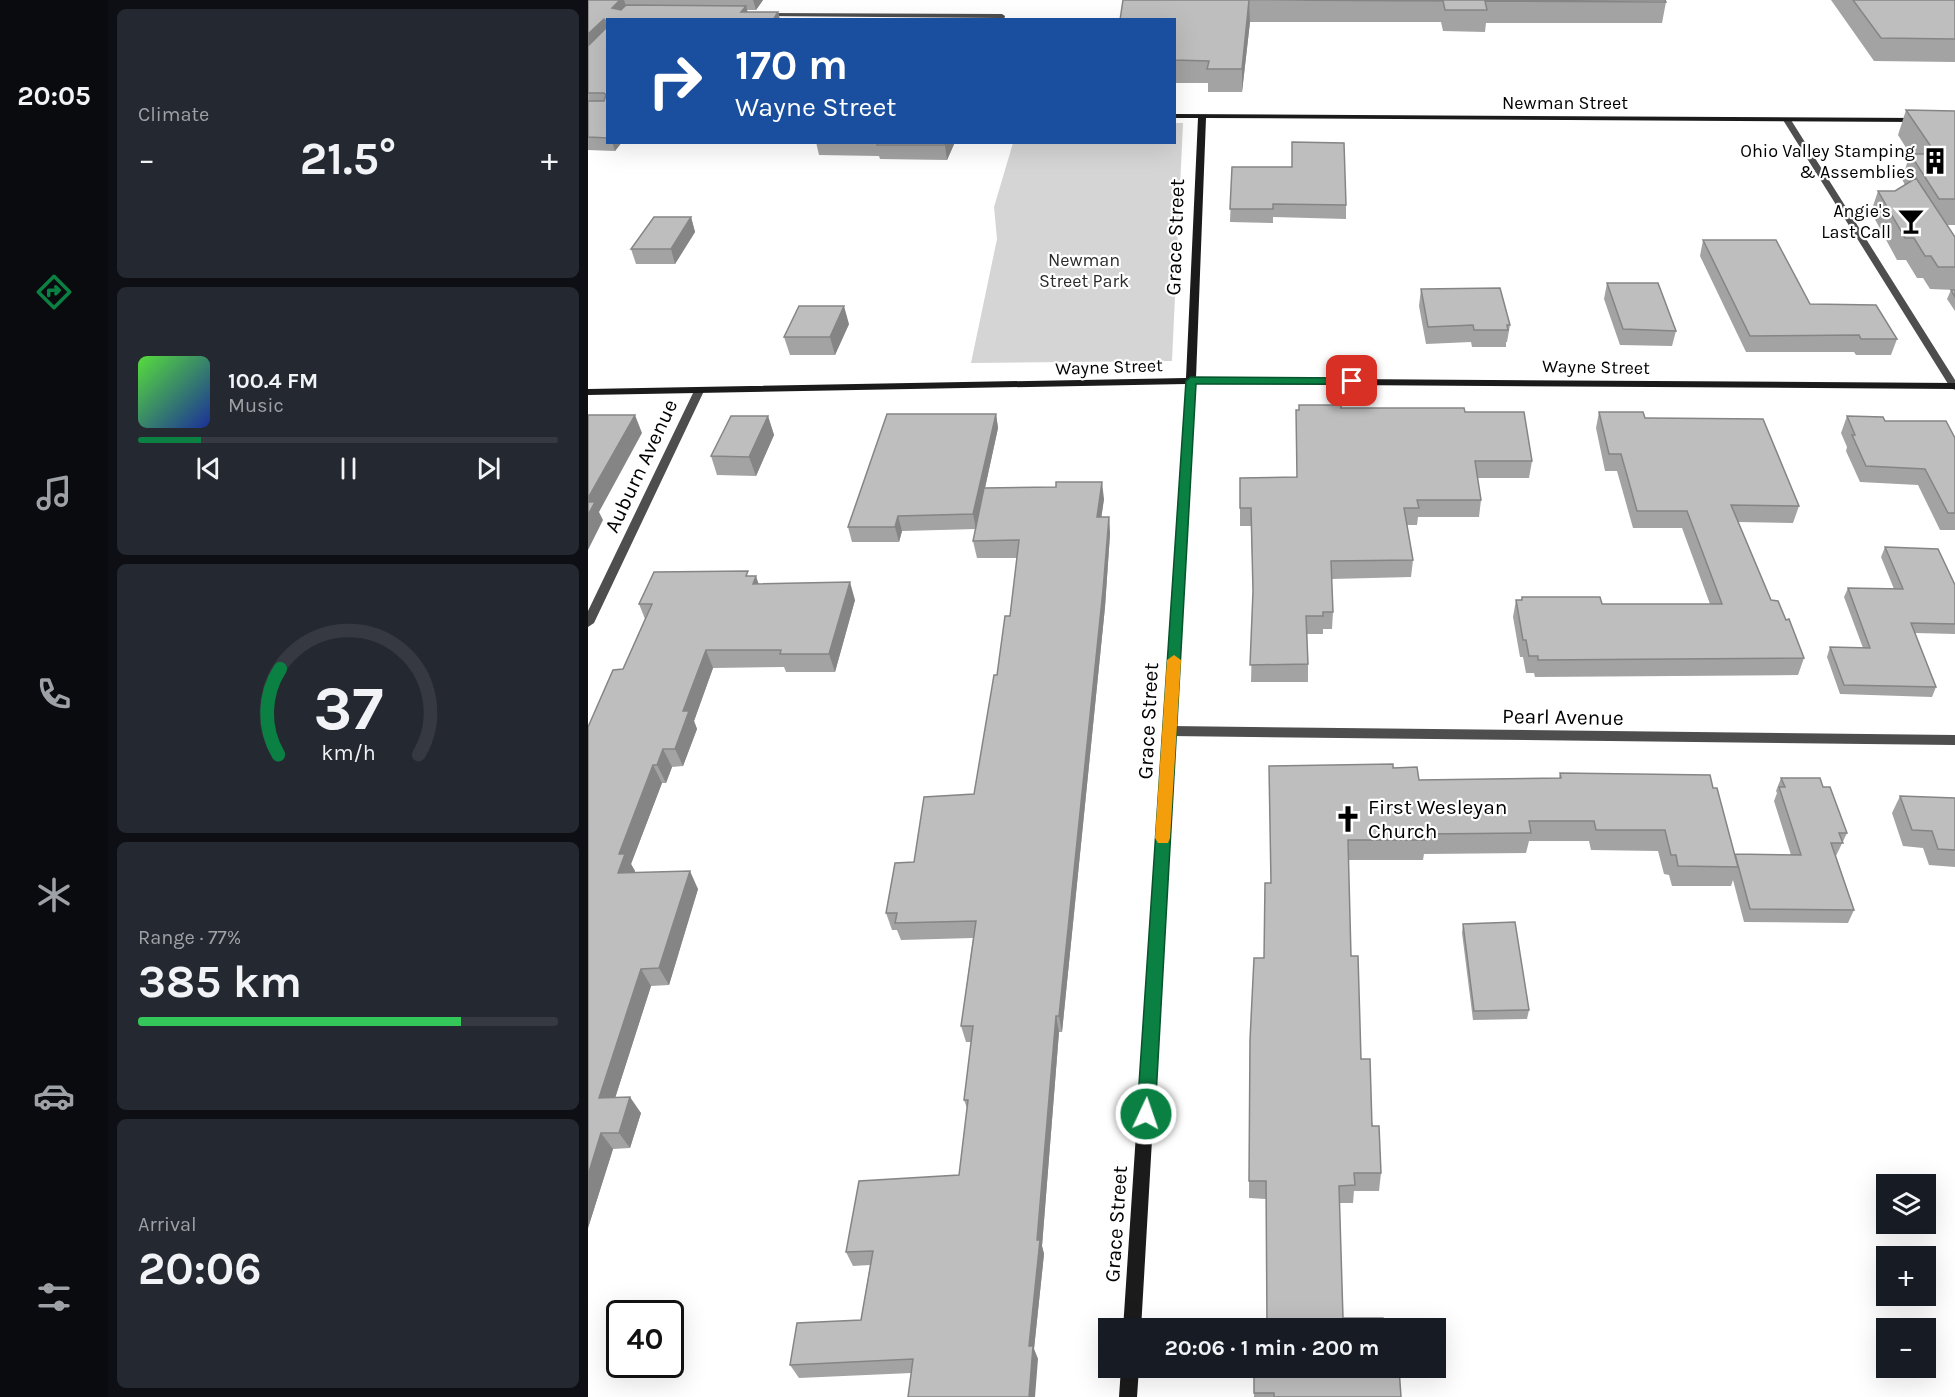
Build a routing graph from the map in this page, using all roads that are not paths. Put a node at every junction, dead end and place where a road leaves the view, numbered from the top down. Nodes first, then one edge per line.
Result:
1 (756, 14) edge
2 (1001, 18) edge
3 (1176, 116) edge
4 (1202, 116) junction
5 (1787, 120) junction
6 (1921, 120) edge
7 (1191, 381) junction
8 (1955, 387) edge
9 (699, 391) junction
10 (588, 392) edge
11 (588, 623) edge
12 (1170, 731) junction
13 (1955, 740) edge
14 (1133, 1318) edge
15 (1129, 1378) edge
16 (1128, 1397) edge

1 - 2 street
3 - 4 street, Newman Street
4 - 5 street, Newman Street
4 - 7 street, Grace Street
5 - 6 street, Newman Street
5 - 8 street
7 - 8 street, Wayne Street
7 - 9 street, Wayne Street
7 - 12 street, Grace Street
9 - 10 street, Wayne Street
9 - 11 street, Auburn Avenue
12 - 13 street, Pearl Avenue
12 - 14 street, Grace Street
15 - 16 street

